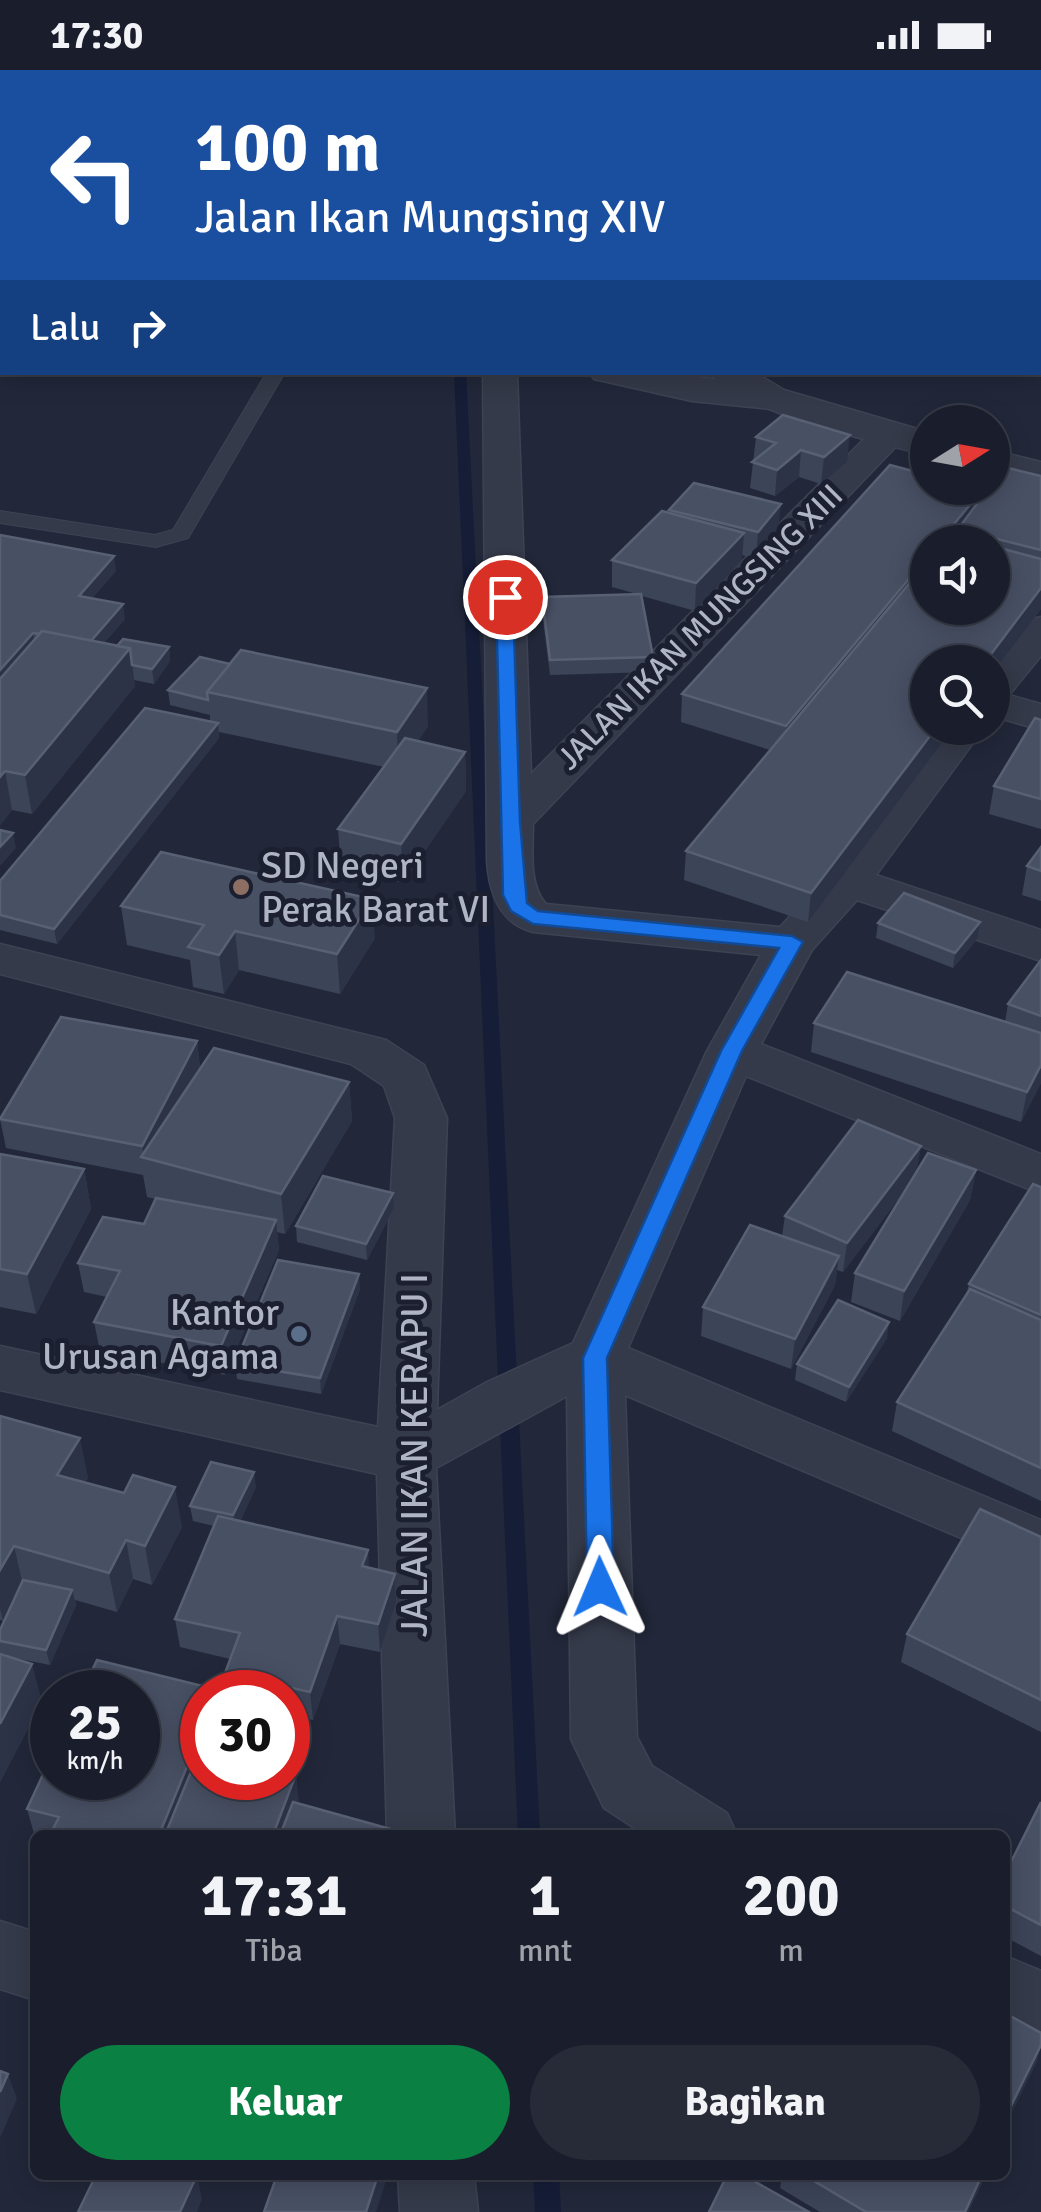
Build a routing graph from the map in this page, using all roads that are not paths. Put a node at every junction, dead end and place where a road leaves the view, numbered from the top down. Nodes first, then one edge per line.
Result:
1 (274, 375) edge
2 (500, 375) edge
3 (620, 375) edge
4 (732, 375) edge
5 (771, 398) junction
6 (909, 439) edge
7 (1010, 466) edge
8 (1041, 474) edge
9 (0, 517) edge
10 (1041, 629) edge
11 (1010, 666) edge
12 (1010, 709) edge
13 (1041, 718) edge
14 (950, 745) edge
15 (510, 821) junction
16 (848, 881) junction
17 (792, 942) junction
18 (1041, 946) edge
19 (4, 966) edge
20 (732, 1051) junction
21 (1041, 1176) edge
22 (591, 1360) junction
23 (0, 1368) edge
24 (411, 1454) junction
25 (1041, 1546) edge
26 (421, 1830) edge
27 (694, 1830) edge
28 (0, 1955) edge
29 (30, 1964) edge
30 (1010, 1992) edge
31 (1041, 2008) edge
32 (436, 2180) edge
33 (438, 2212) edge

1 - 9 lane
2 - 15 street
3 - 5 street
4 - 5 street
5 - 6 street
6 - 15 street, JALAN IKAN MUNGSING XIII
7 - 8 street
10 - 11 street
12 - 13 street
14 - 16 street
15 - 17 street
16 - 17 street
16 - 18 street
17 - 20 street
19 - 24 street, JALAN IKAN KERAPU I
20 - 21 street
20 - 22 street
22 - 24 street
22 - 25 street
22 - 27 street
23 - 24 street
24 - 26 street, JALAN IKAN KERAPU I
28 - 29 street
30 - 31 street
32 - 33 street

